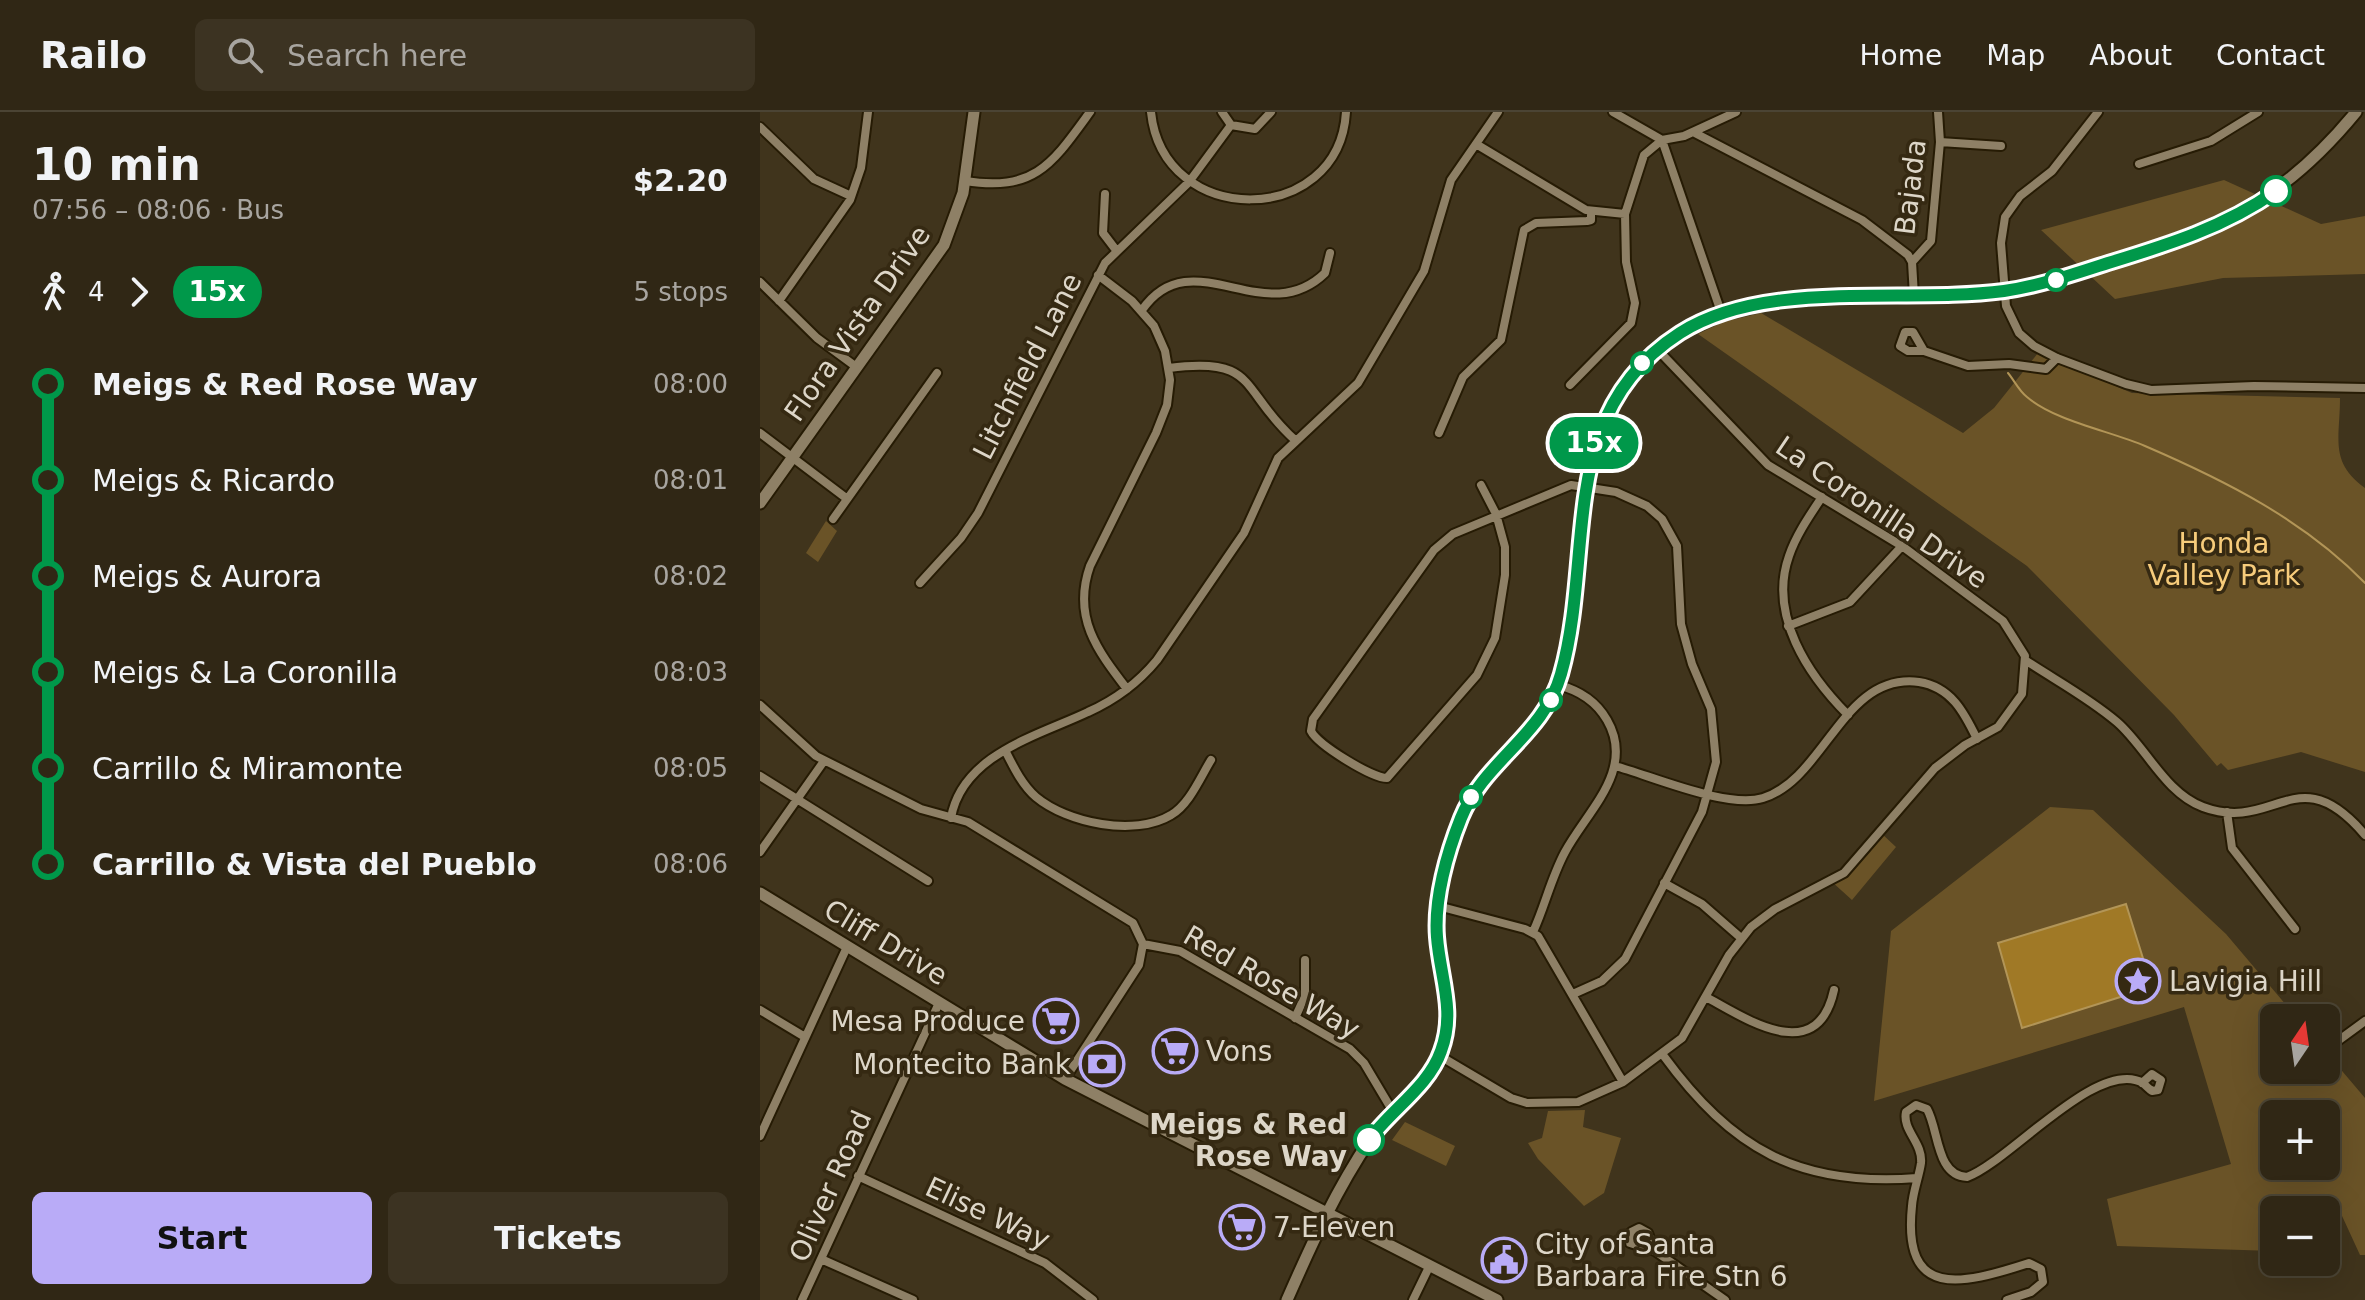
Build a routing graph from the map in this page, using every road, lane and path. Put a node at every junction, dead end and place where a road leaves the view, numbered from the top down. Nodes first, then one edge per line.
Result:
1 (868, 112) edge
2 (974, 112) edge
3 (1090, 112) edge
4 (1151, 112) edge
5 (1222, 112) edge
6 (1271, 112) edge
7 (1346, 112) edge
8 (1498, 112) edge
9 (1613, 112) edge
10 (1736, 112) edge
11 (1938, 112) edge
12 (2098, 112) edge
13 (2258, 112) edge
14 (2356, 112) edge
15 (1231, 125) junction
16 (760, 127) edge
17 (1693, 132) junction
18 (1662, 140) junction
19 (1940, 142) junction
20 (1476, 144) junction
21 (2001, 146) dead end
22 (2139, 164) dead end
23 (965, 181) junction
24 (1189, 182) junction
25 (1105, 194) dead end
26 (851, 196) junction
27 (1591, 212) junction
28 (1625, 214) junction
29 (1116, 250) junction
30 (1330, 253) dead end
31 (1912, 262) junction
32 (1098, 275) junction
33 (760, 282) edge
34 (2005, 291) junction
35 (1914, 296) junction
36 (779, 301) junction
37 (1142, 310) junction
38 (1721, 312) junction
39 (1657, 349) junction
40 (1924, 351) dead end
41 (2057, 358) junction
42 (855, 366) junction
43 (1169, 368) junction
44 (937, 373) dead end
45 (1570, 385) dead end
46 (2365, 388) edge
47 (760, 433) edge
48 (1439, 433) dead end
49 (1295, 440) junction
50 (790, 459) junction
51 (1481, 485) dead end
52 (1586, 487) junction
53 (1822, 497) junction
54 (846, 498) junction
55 (760, 503) edge
56 (1496, 514) junction
57 (833, 519) dead end
58 (1902, 546) junction
59 (920, 583) dead end
60 (1788, 626) junction
61 (2025, 660) junction
62 (1558, 685) junction
63 (1127, 689) junction
64 (760, 705) edge
65 (1848, 715) junction
66 (1977, 739) junction
67 (1005, 750) junction
68 (1211, 760) dead end
69 (824, 761) junction
70 (1615, 766) junction
71 (760, 776) edge
72 (1709, 793) junction
73 (798, 799) junction
74 (2227, 812) junction
75 (951, 818) junction
76 (2365, 835) edge
77 (760, 852) edge
78 (928, 881) dead end
79 (1664, 883) junction
80 (760, 893) edge
81 (1438, 906) junction
82 (2295, 929) dead end
83 (1533, 932) junction
84 (1741, 938) junction
85 (1143, 944) junction
86 (847, 947) junction
87 (1305, 960) dead end
88 (1834, 990) dead end
89 (1573, 994) junction
90 (1706, 997) junction
91 (939, 1003) junction
92 (760, 1010) edge
93 (1295, 1018) junction
94 (2365, 1021) edge
95 (805, 1037) junction
96 (2340, 1039) edge
97 (1663, 1055) junction
98 (1440, 1056) junction
99 (1065, 1079) junction
100 (1623, 1082) junction
101 (2142, 1083) dead end
102 (1392, 1110) junction
103 (761, 1134) edge
104 (858, 1176) junction
105 (1917, 1178) junction
106 (1326, 1212) junction
107 (1655, 1251) dead end
108 (821, 1259) junction
109 (1430, 1265) junction
110 (802, 1300) edge
111 (913, 1300) edge
112 (1093, 1300) edge
113 (1287, 1300) edge
114 (1413, 1300) edge
115 (1497, 1300) edge
116 (1725, 1300) edge
117 (2007, 1300) edge

1 - 26 street
2 - 23 main road, Flora Vista Drive
3 - 23 street
4 - 24 street
5 - 15 street
6 - 15 street
7 - 24 street
8 - 20 street
9 - 18 street
10 - 17 street
11 - 19 street, Bajada
12 - 34 street
13 - 22 street
14 - 34 main road
15 - 24 street, Litchfield Lane
16 - 26 street
17 - 18 street
17 - 31 street
18 - 28 street
18 - 38 street
19 - 21 street
19 - 31 street, Bajada
20 - 27 street
20 - 49 street
23 - 42 main road, Flora Vista Drive
24 - 29 street, Litchfield Lane
25 - 29 street
26 - 36 street
27 - 28 street
27 - 48 street
28 - 45 street
29 - 32 street, Litchfield Lane
30 - 37 street
31 - 35 street
32 - 37 street
32 - 59 street, Litchfield Lane
33 - 36 street
34 - 35 main road
34 - 41 street
35 - 38 main road
36 - 42 street
37 - 43 street
38 - 39 main road
39 - 52 main road
39 - 53 street, La Coronilla Drive
40 - 41 street
41 - 46 street
42 - 50 main road, Flora Vista Drive
43 - 49 street
43 - 63 street
44 - 54 street
47 - 50 street
49 - 63 street
50 - 54 street
50 - 55 main road, Flora Vista Drive
51 - 56 street
52 - 56 street
52 - 62 main road
52 - 72 street
53 - 58 street, La Coronilla Drive
53 - 60 street
54 - 57 street
56 - 56 street
58 - 60 street
58 - 61 street, La Coronilla Drive
60 - 65 street
61 - 66 street
61 - 74 street, La Coronilla Drive
62 - 70 street
62 - 81 main road
63 - 67 street
64 - 69 street
65 - 66 street
65 - 72 street
66 - 84 street
67 - 68 street
67 - 75 street
69 - 73 street
69 - 75 street, Red Rose Way
70 - 72 street
70 - 83 street
71 - 73 street
72 - 79 street
73 - 77 street
73 - 78 street
74 - 76 street, La Coronilla Drive
74 - 82 street
75 - 85 street, Red Rose Way
79 - 84 street
79 - 89 street
80 - 86 main road, Cliff Drive
81 - 83 street
81 - 98 main road
83 - 89 street
84 - 90 street
85 - 93 street, Red Rose Way
85 - 99 street
86 - 91 main road, Cliff Drive
86 - 95 street
87 - 93 street
88 - 90 street
89 - 100 street
90 - 97 street
91 - 99 main road, Cliff Drive
91 - 104 street, Oliver Road
92 - 95 street
93 - 102 street, Red Rose Way
94 - 96 street
95 - 103 street
97 - 100 street
97 - 105 street
98 - 100 street
98 - 102 main road
99 - 106 main road, Cliff Drive
101 - 105 street
102 - 106 main road
104 - 108 street, Oliver Road
104 - 112 street, Elise Way
105 - 117 street
106 - 109 main road, Cliff Drive
106 - 113 main road
107 - 116 street
108 - 110 street, Oliver Road
108 - 111 street
109 - 114 street
109 - 115 main road, Cliff Drive

